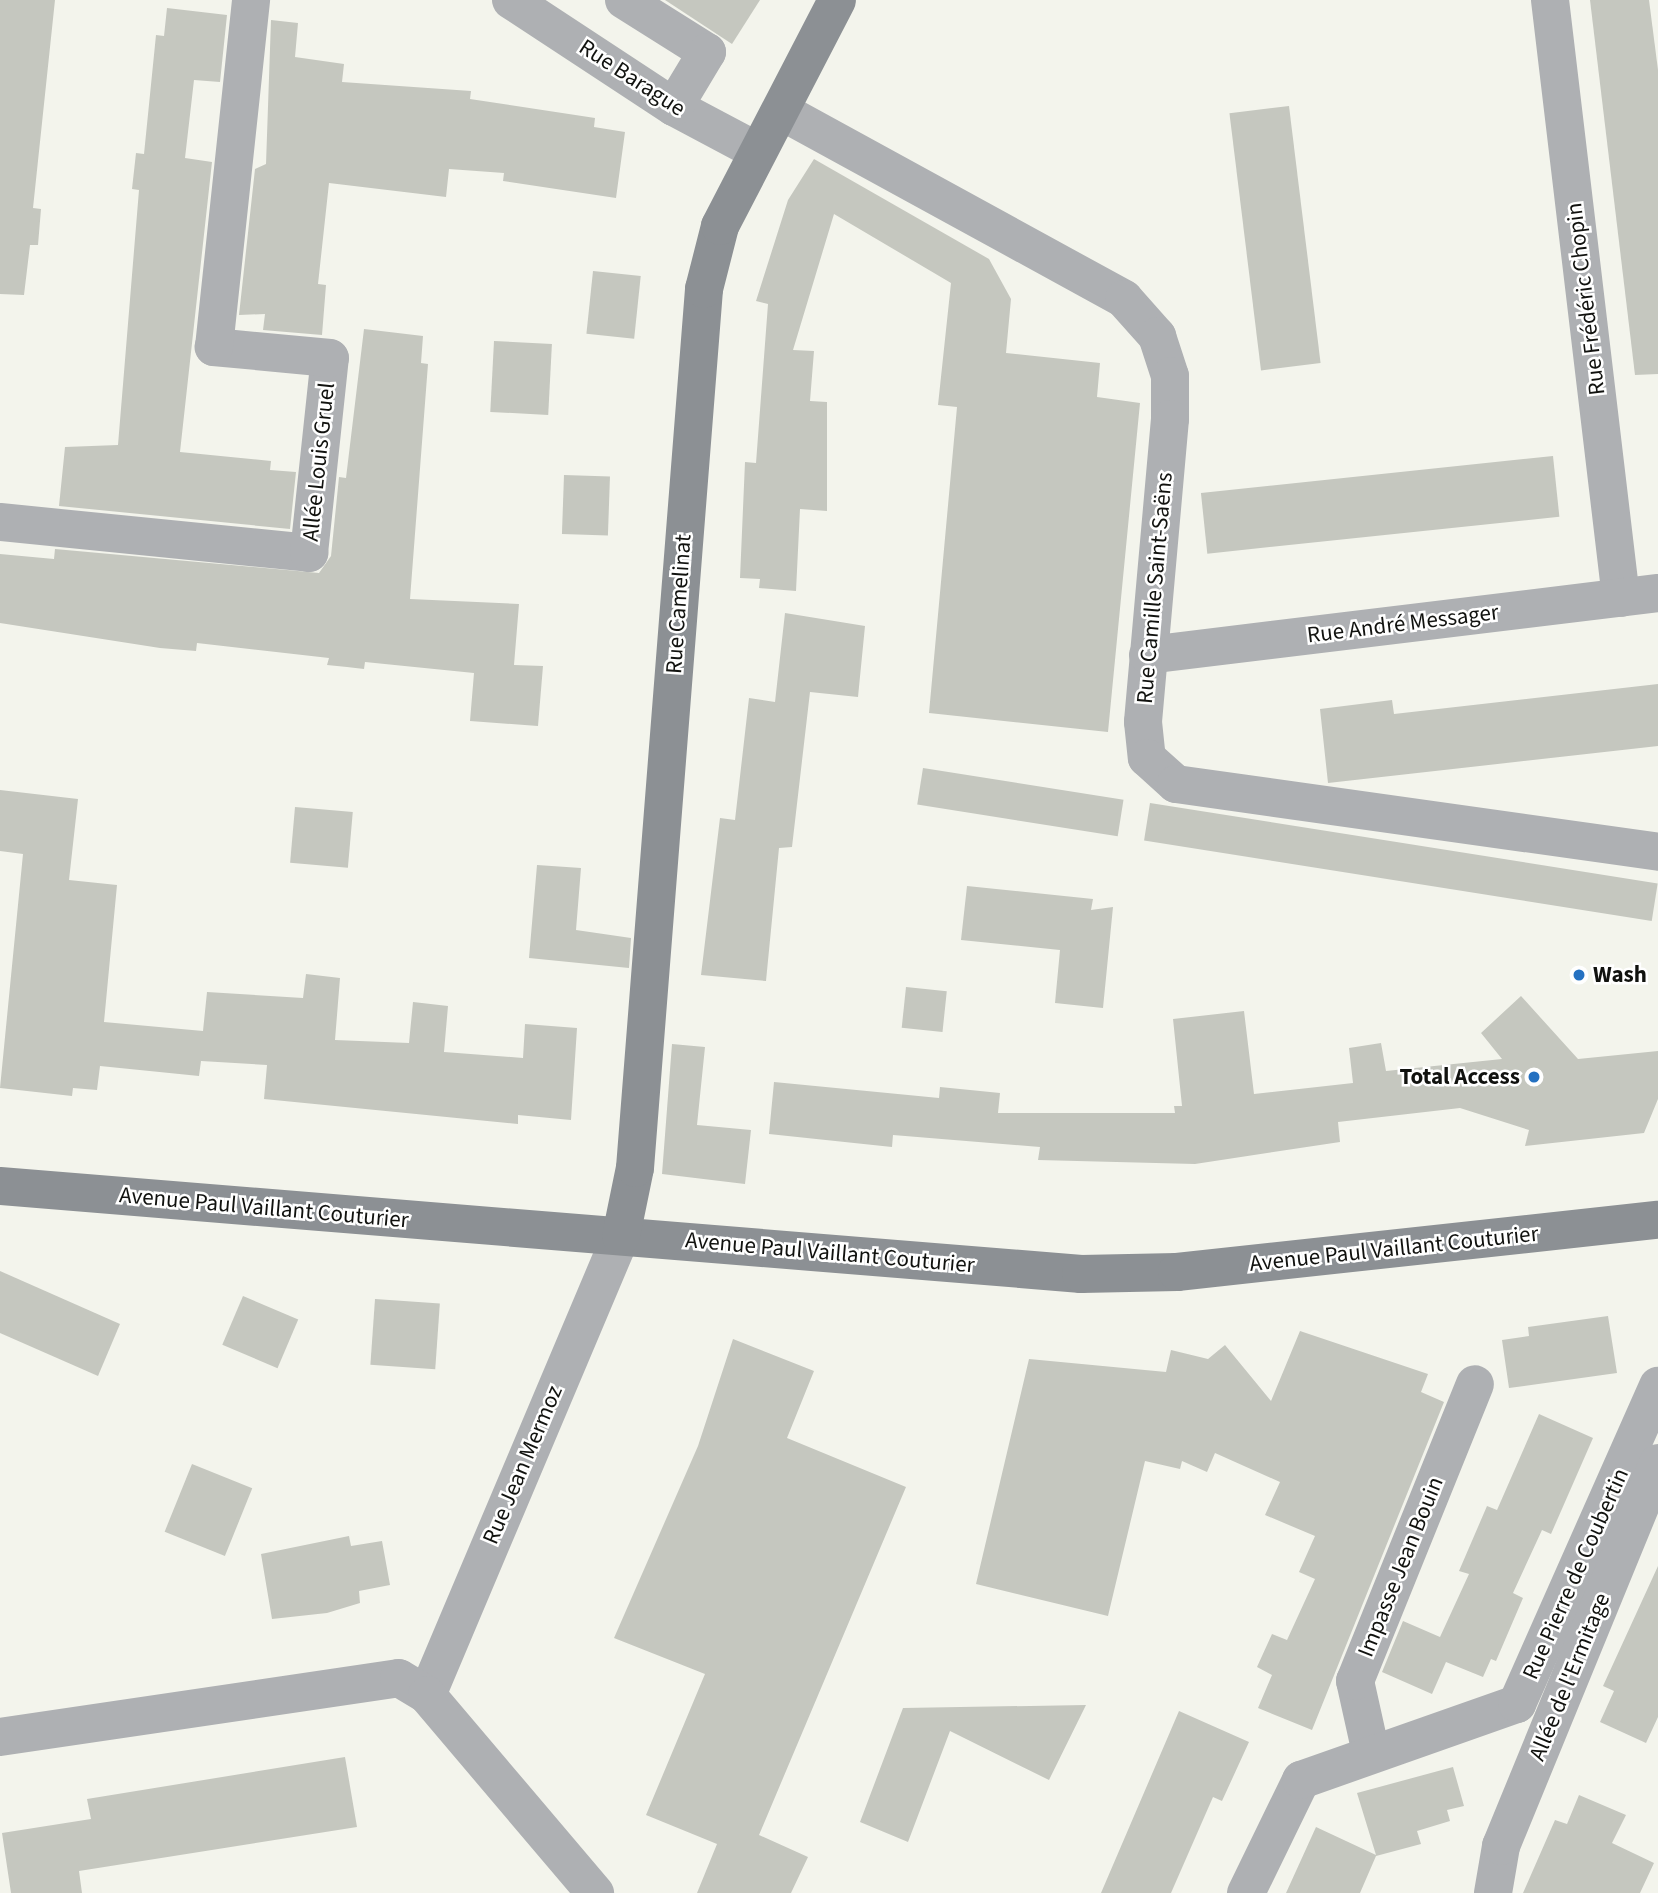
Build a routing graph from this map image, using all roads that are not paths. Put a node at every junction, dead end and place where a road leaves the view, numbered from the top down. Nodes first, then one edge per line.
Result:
1 (251, 0) edge
2 (512, 0) edge
3 (624, 0) edge
4 (837, 0) edge
5 (1550, 0) edge
6 (674, 107) junction
7 (781, 111) junction
8 (755, 150) junction
9 (0, 522) edge
10 (1640, 596) edge
11 (1148, 655) junction
12 (1658, 852) edge
13 (0, 1186) edge
14 (1658, 1220) edge
15 (621, 1237) junction
16 (1475, 1384) dead end
17 (1658, 1386) edge
18 (1658, 1463) edge
19 (427, 1695) junction
20 (0, 1737) edge
21 (1371, 1754) junction
22 (595, 1893) edge
23 (1246, 1893) edge
24 (1493, 1893) edge

1 - 9 street, Allée Louis Gruel
2 - 6 street, Rue Barague
3 - 6 street
4 - 7 street, Rue Camelinat
5 - 10 street, Rue Frédéric Chopin
6 - 8 street, Rue Barague
7 - 8 street, Rue Camelinat
7 - 11 street, Rue Camille Saint-Saëns
8 - 15 street, Rue Camelinat
10 - 11 street, Rue André Messager
11 - 12 street, Rue Camille Saint-Saëns
13 - 15 street, Avenue Paul Vaillant Couturier
14 - 15 street, Avenue Paul Vaillant Couturier
15 - 19 street, Rue Jean Mermoz
16 - 21 street, Impasse Jean Bouin
17 - 21 street, Rue Pierre de Coubertin
18 - 24 street, Allée de l'Ermitage
19 - 20 street
19 - 22 street
21 - 23 street, Rue Pierre de Coubertin

